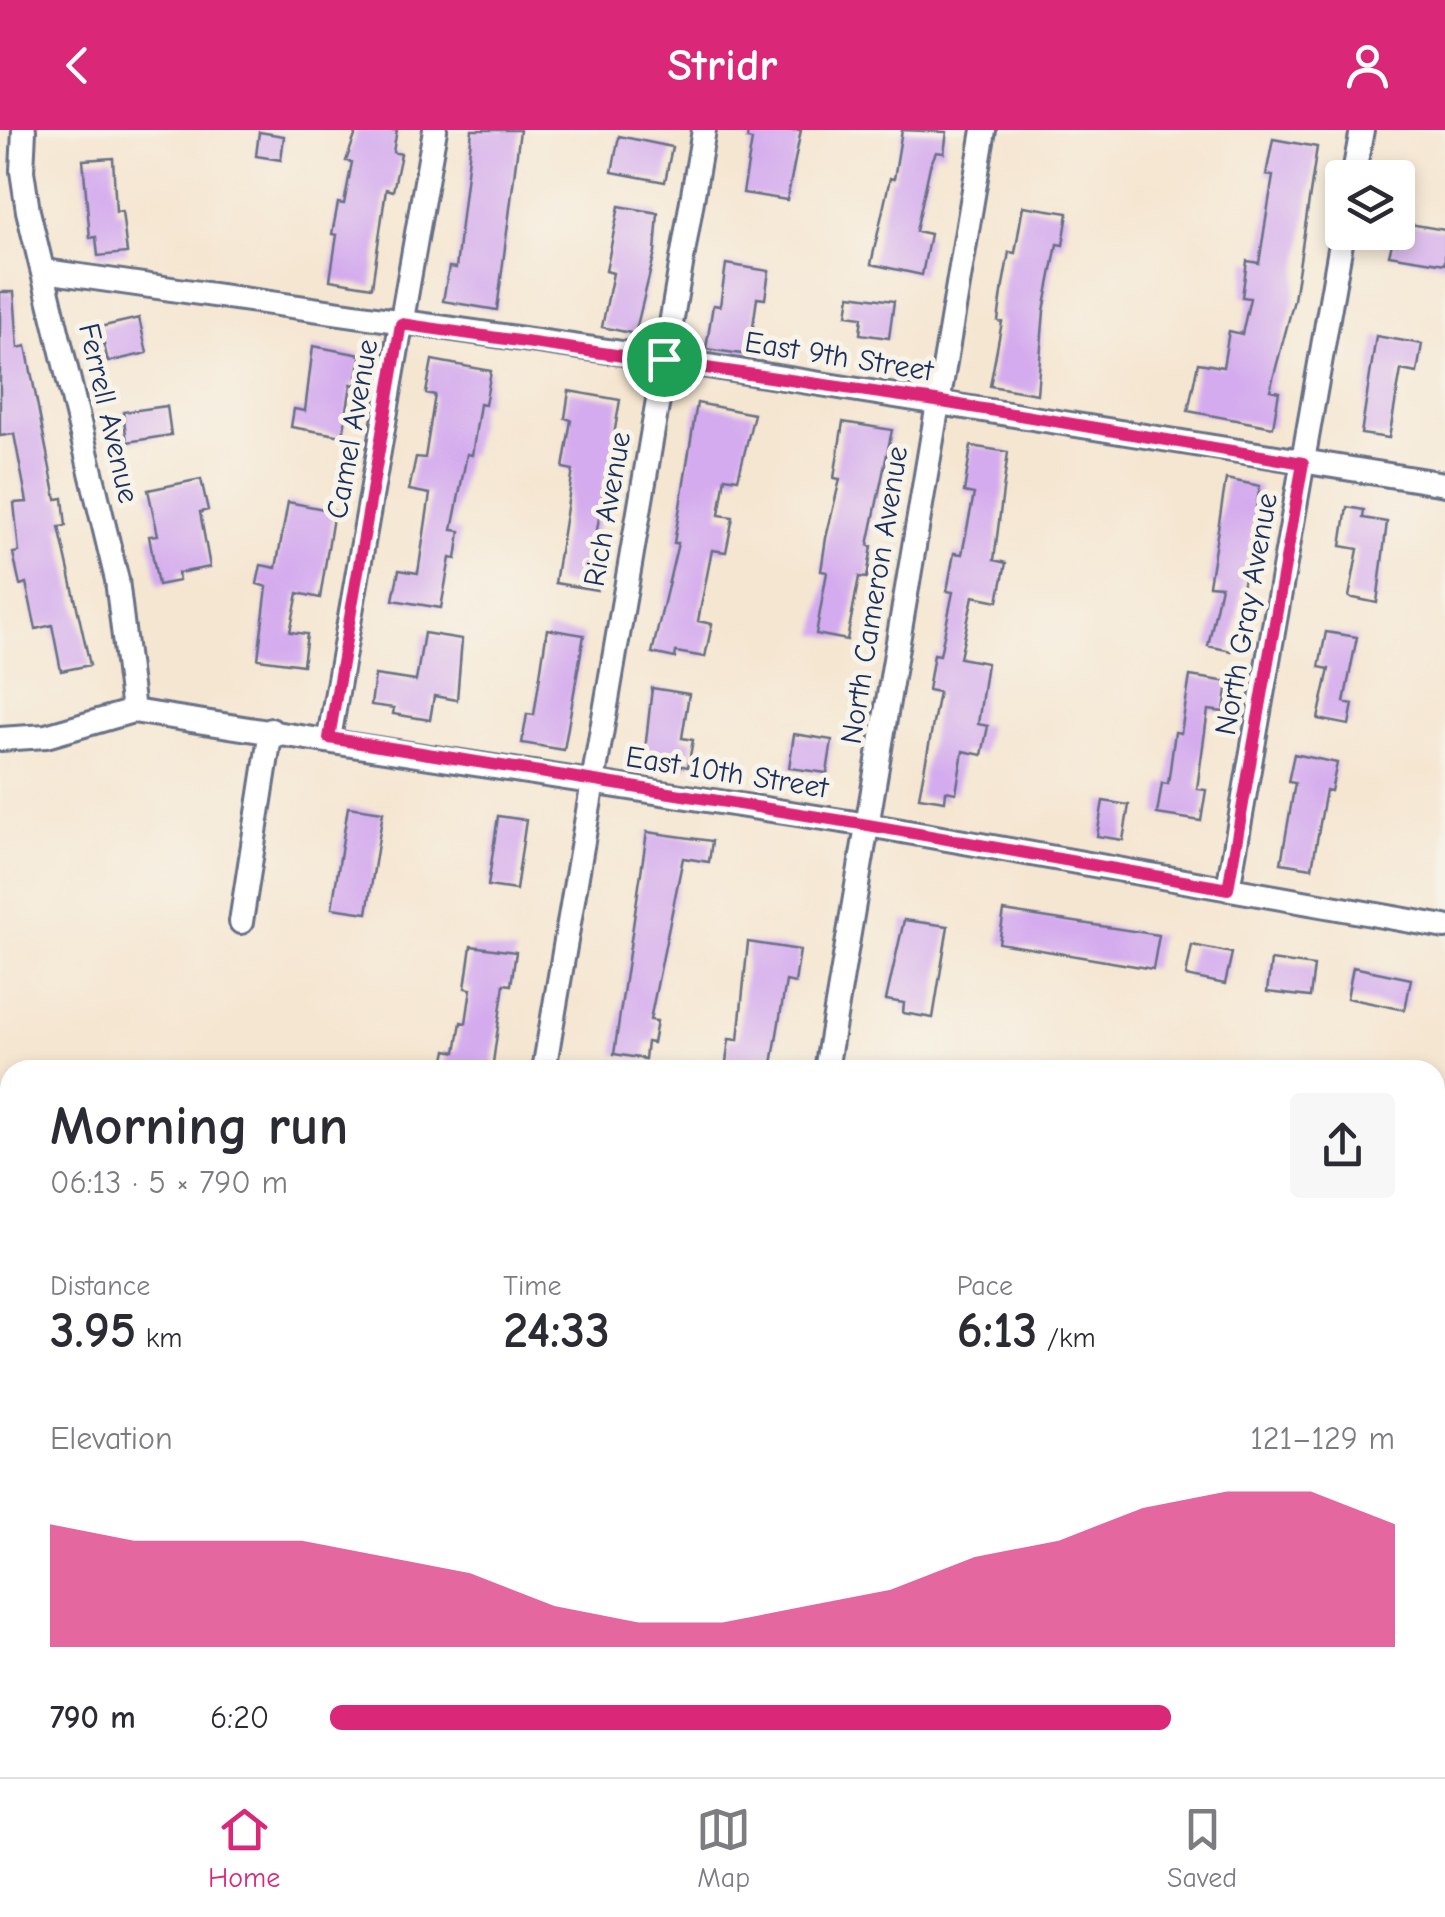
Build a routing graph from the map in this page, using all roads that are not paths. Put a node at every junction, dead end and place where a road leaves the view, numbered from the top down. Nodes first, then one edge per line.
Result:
1 (24, 130) edge
2 (435, 130) edge
3 (704, 130) edge
4 (984, 130) edge
5 (1362, 130) edge
6 (1356, 160) edge
7 (1341, 250) edge
8 (45, 271) junction
9 (401, 324) junction
10 (664, 359) junction
11 (936, 401) junction
12 (1303, 463) junction
13 (1445, 484) edge
14 (133, 711) junction
15 (272, 730) junction
16 (329, 738) junction
17 (0, 739) edge
18 (591, 780) junction
19 (868, 825) junction
20 (1228, 889) junction
21 (241, 922) dead end
22 (1445, 927) edge
23 (546, 1060) edge
24 (828, 1060) edge

1 - 8 street, Ferrell Avenue
2 - 9 street, Camel Avenue
3 - 10 street, Rich Avenue
4 - 11 street, North Cameron Avenue
5 - 6 street
7 - 12 street, North Gray Avenue
8 - 9 street, East 9th Street
8 - 14 street, Ferrell Avenue
9 - 10 street, East 9th Street
9 - 16 street, Camel Avenue
10 - 11 street, East 9th Street
10 - 18 street, Rich Avenue
11 - 12 street, East 9th Street
11 - 19 street, North Cameron Avenue
12 - 13 street, East 9th Street
12 - 20 street, North Gray Avenue
14 - 15 street, East 10th Street
14 - 17 street, East 10th Street
15 - 16 street, East 10th Street
15 - 21 street
16 - 18 street, East 10th Street
18 - 19 street, East 10th Street
18 - 23 street, Rich Avenue
19 - 20 street, East 10th Street
19 - 24 street, North Cameron Avenue
20 - 22 street, East 10th Street

